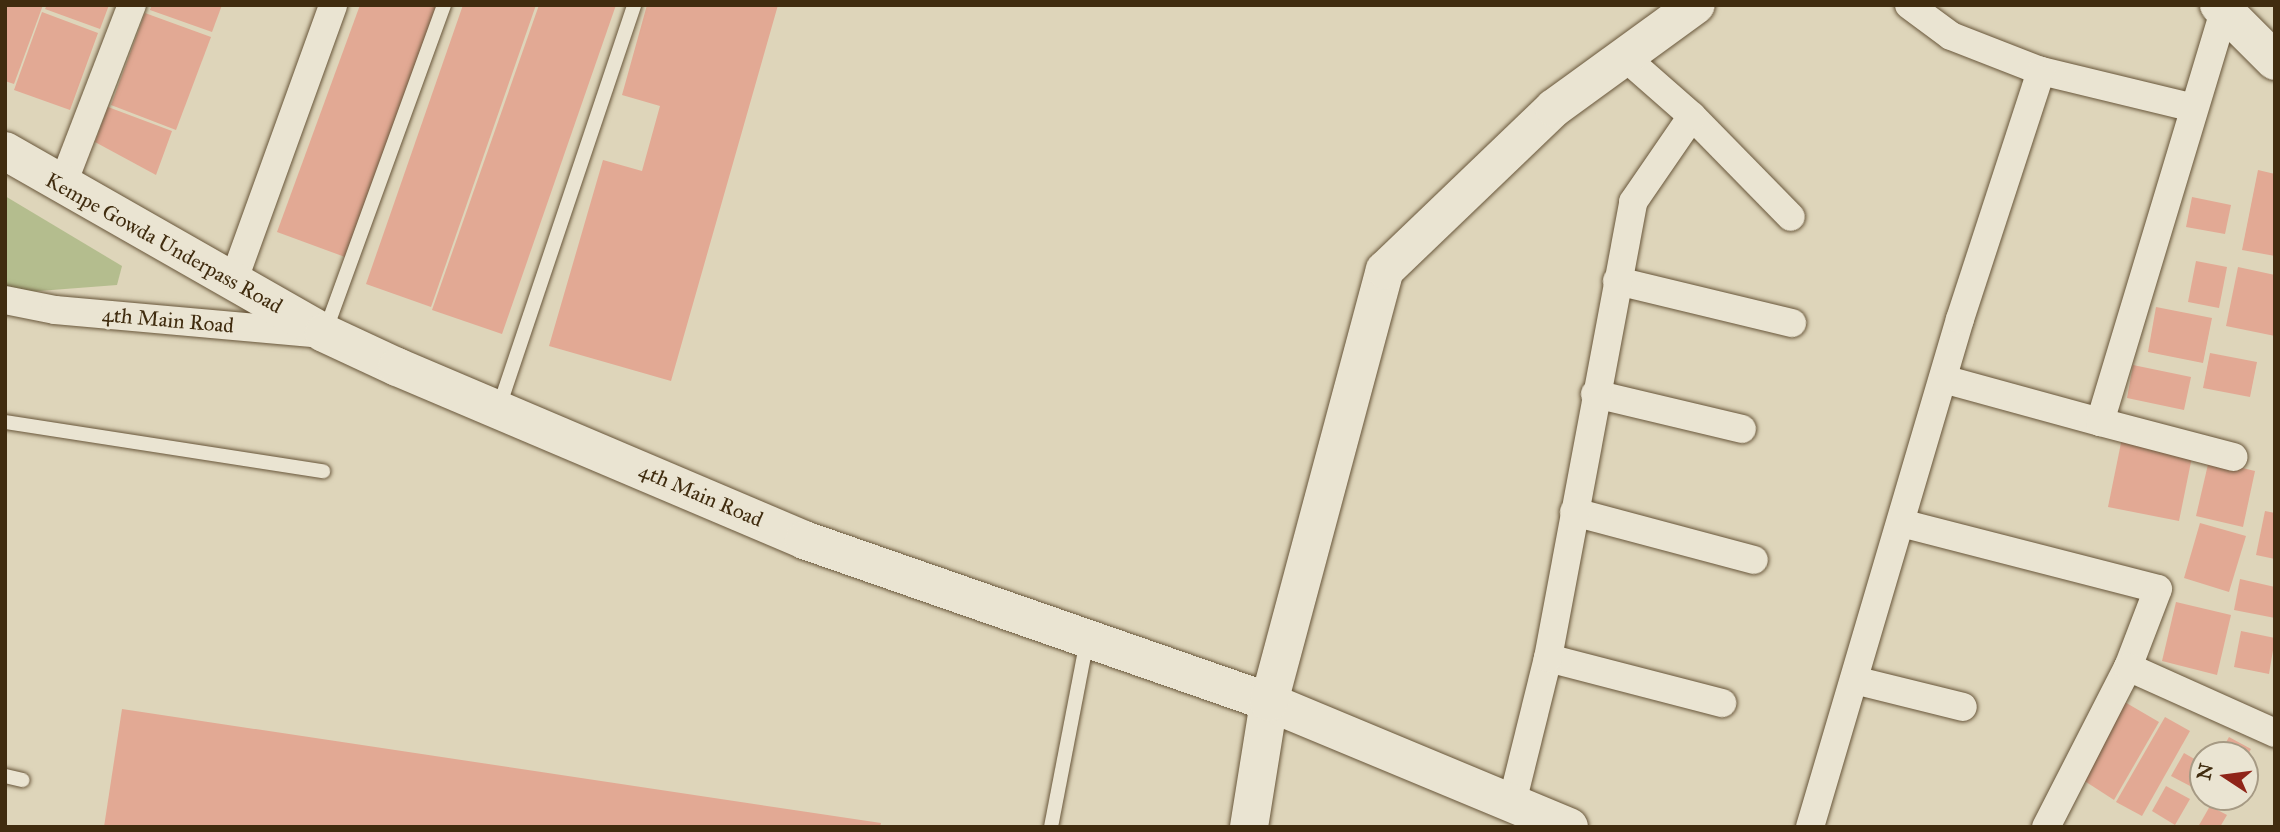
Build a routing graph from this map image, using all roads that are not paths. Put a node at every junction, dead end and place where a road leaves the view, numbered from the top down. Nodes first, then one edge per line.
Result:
1 (132, 5) edge
2 (332, 5) edge
3 (444, 5) edge
4 (634, 5) edge
5 (1696, 5) edge
6 (1909, 5) edge
7 (2222, 8) edge
8 (1626, 58) junction
9 (2275, 61) edge
10 (2042, 71) junction
11 (2194, 108) junction
12 (1692, 116) junction
13 (5, 152) edge
14 (62, 186) junction
15 (1791, 217) dead end
16 (1617, 281) junction
17 (233, 282) junction
18 (5, 300) edge
19 (1792, 323) dead end
20 (324, 333) junction
21 (1943, 379) junction
22 (1595, 394) junction
23 (498, 408) junction
24 (5, 422) edge
25 (2100, 422) junction
26 (1742, 429) dead end
27 (2233, 457) dead end
28 (323, 471) dead end
29 (1574, 512) junction
30 (1901, 523) junction
31 (1754, 560) dead end
32 (1088, 639) junction
33 (1548, 658) junction
34 (2128, 667) junction
35 (1854, 680) junction
36 (1269, 702) junction
37 (1722, 703) dead end
38 (1963, 707) dead end
39 (2275, 733) edge
40 (5, 776) edge
41 (23, 780) dead end
42 (1519, 812) edge
43 (1051, 827) edge
44 (1249, 827) edge
45 (1569, 827) edge
46 (1810, 827) edge
47 (2046, 827) edge

1 - 14 street
2 - 17 street
3 - 20 lane
4 - 23 lane
5 - 8 street
6 - 10 street
7 - 9 street
7 - 11 street
8 - 12 street
8 - 36 street
10 - 11 street
10 - 21 street
11 - 25 street
12 - 15 street
12 - 16 street
13 - 14 street, Kempe Gowda Underpass Road
14 - 17 street, Kempe Gowda Underpass Road
16 - 19 street
16 - 22 street
17 - 20 street, Kempe Gowda Underpass Road
18 - 20 street, 4th Main Road
20 - 23 street, 4th Main Road
21 - 25 street
21 - 30 street
22 - 26 street
22 - 29 street
23 - 32 street, 4th Main Road
24 - 28 lane
25 - 27 street
29 - 31 street
29 - 33 street
30 - 34 street
30 - 35 street
32 - 36 street, 4th Main Road
32 - 43 lane
33 - 37 street
33 - 42 street
34 - 39 street
34 - 47 street
35 - 38 street
35 - 46 street
36 - 42 street
36 - 44 street
40 - 41 lane
42 - 45 street

